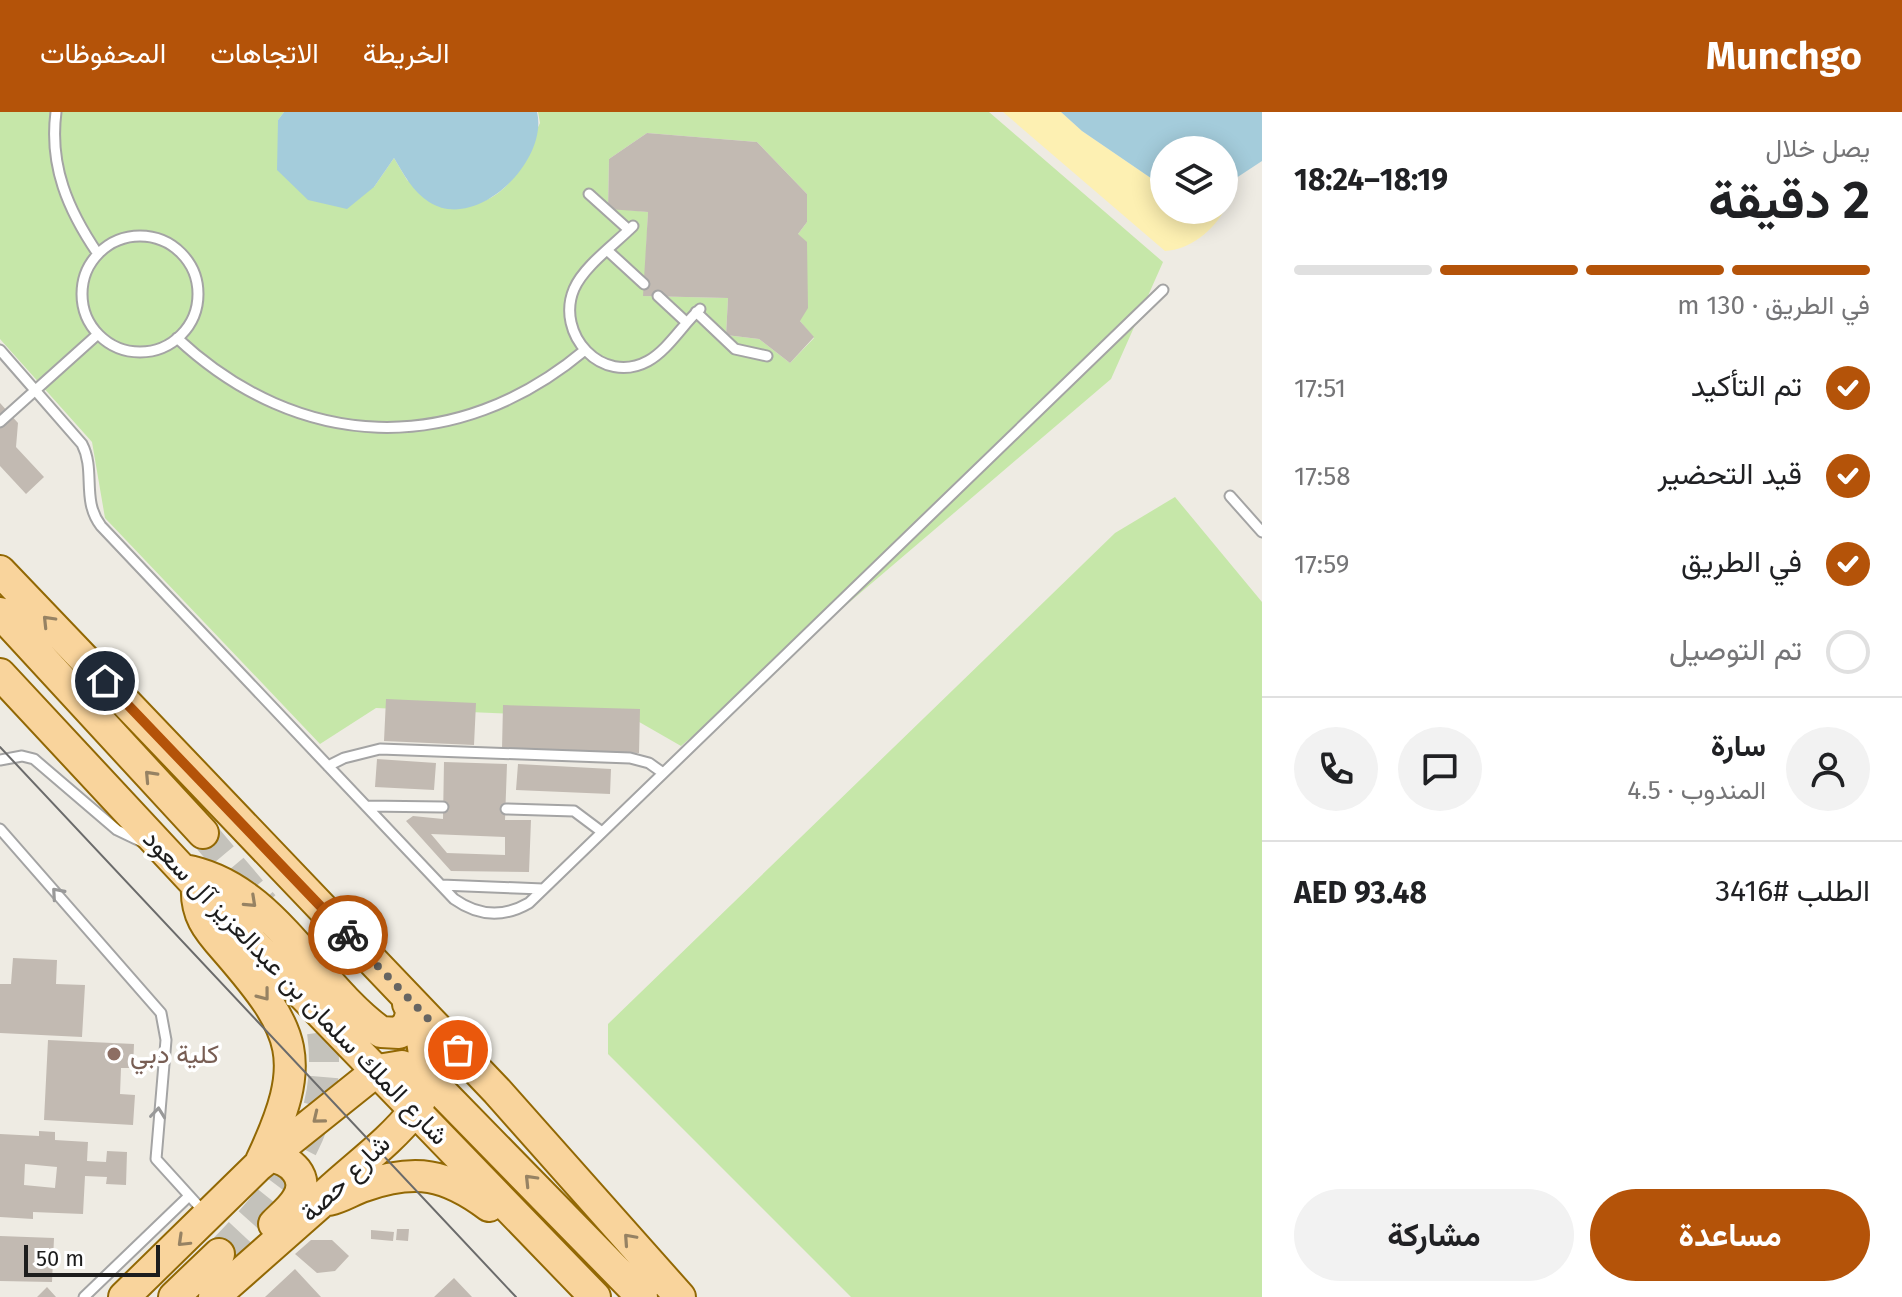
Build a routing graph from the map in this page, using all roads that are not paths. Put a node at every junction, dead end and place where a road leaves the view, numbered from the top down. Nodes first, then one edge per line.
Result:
1 (56, 112) edge
2 (589, 194) dead end
3 (608, 251) junction
4 (98, 254) junction
5 (644, 284) dead end
6 (1163, 290) dead end
7 (658, 296) dead end
8 (686, 322) junction
9 (98, 334) junction
10 (177, 338) junction
11 (0, 350) edge
12 (585, 350) junction
13 (767, 356) dead end
14 (35, 390) junction
15 (0, 422) edge
16 (1230, 496) dead end
17 (1262, 532) edge
18 (0, 571) edge
19 (0, 613) edge
20 (0, 674) edge
21 (0, 760) edge
22 (328, 766) junction
23 (663, 773) junction
24 (366, 806) junction
25 (443, 807) dead end
26 (506, 809) dead end
27 (0, 829) edge
28 (602, 832) junction
29 (203, 833) tunnel mouth
30 (158, 844) junction
31 (190, 877) junction
32 (441, 885) junction
33 (543, 889) junction
34 (405, 1000) junction
35 (378, 1070) junction
36 (424, 1074) junction
37 (415, 1110) junction
38 (469, 1117) junction
39 (443, 1141) junction
40 (264, 1162) junction
41 (324, 1200) junction
42 (198, 1206) junction
43 (546, 1247) junction
44 (219, 1254) tunnel mouth
45 (246, 1269) junction
46 (84, 1297) edge
47 (124, 1297) edge
48 (174, 1297) edge
49 (214, 1297) edge
50 (595, 1297) edge
51 (642, 1297) edge
52 (680, 1297) edge

1 - 4 lane
2 - 3 lane
3 - 5 lane
3 - 12 lane
4 - 9 lane
4 - 10 lane
6 - 23 lane
7 - 8 lane
8 - 12 lane
8 - 13 lane
9 - 10 lane
9 - 14 lane
10 - 12 lane
11 - 14 lane
14 - 15 lane
14 - 22 lane
16 - 17 lane
34 -> 18 main road
29 -> 19 main road
20 - 30 main road, شارع الملك سلمان بن عبدالعزيز آل سعود
21 - 30 lane
22 - 23 lane
22 - 24 lane
23 - 28 lane
24 - 25 lane
24 - 32 lane
26 - 28 lane
42 -> 27 lane
28 - 33 lane
30 - 31 main road, شارع الملك سلمان بن عبدالعزيز آل سعود
31 -> 34 main road
31 - 35 main road, شارع الملك سلمان بن عبدالعزيز آل سعود
31 -> 40 main road
32 - 33 lane
32 - 33 lane
34 - 36 main road
52 -> 34 main road
35 - 36 main road
35 - 37 main road, شارع الملك سلمان بن عبدالعزيز آل سعود
35 -> 40 main road
36 - 37 main road
36 - 38 main road
37 - 39 main road, شارع الملك سلمان بن عبدالعزيز آل سعود
37 - 41 main road, شارع حصة
38 - 39 main road
51 -> 38 main road
39 - 43 main road, شارع الملك سلمان بن عبدالعزيز آل سعود
40 - 42 main road
40 - 45 main road
41 - 43 main road
41 - 45 main road, شارع حصة
42 - 46 lane
42 -> 47 main road
43 - 50 main road, شارع الملك سلمان بن عبدالعزيز آل سعود
44 - 48 main road
45 - 49 main road, شارع حصة

